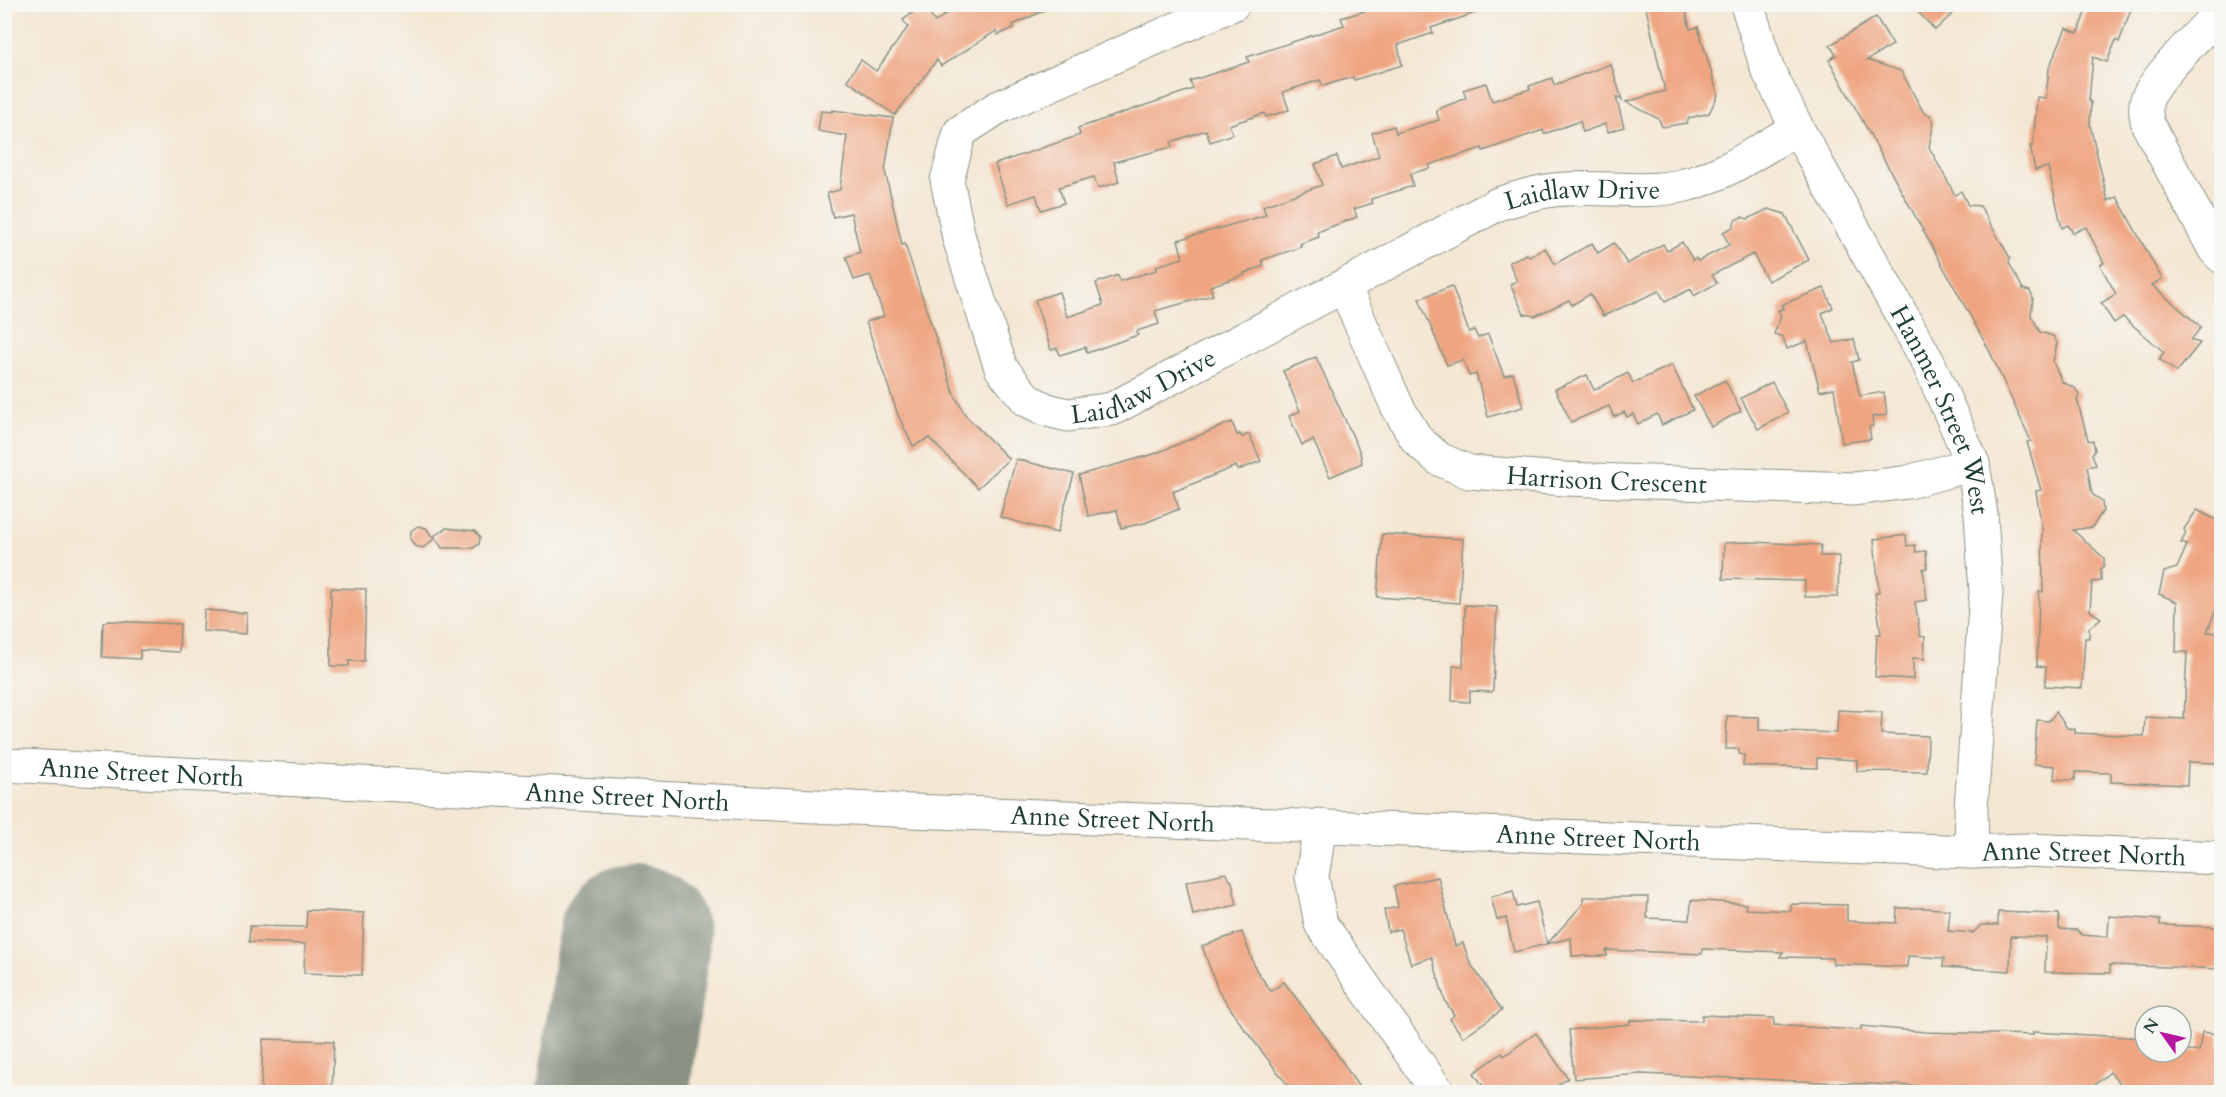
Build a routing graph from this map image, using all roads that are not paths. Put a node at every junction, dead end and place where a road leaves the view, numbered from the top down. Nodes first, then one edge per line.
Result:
1 (1233, 4) edge
2 (1747, 4) edge
3 (2222, 10) edge
4 (1797, 128) junction
5 (2222, 257) edge
6 (1345, 288) junction
7 (1973, 464) junction
8 (4, 765) edge
9 (1320, 825) junction
10 (1972, 852) junction
11 (2222, 858) edge
12 (1438, 1092) edge

1 - 6 street, Laidlaw Drive
2 - 4 street, Hanmer Street West
3 - 5 street
4 - 6 street, Laidlaw Drive
4 - 7 street, Hanmer Street West
6 - 7 street, Harrison Crescent
7 - 10 street, Hanmer Street West
8 - 9 street, Anne Street North
9 - 10 street, Anne Street North
9 - 12 street
10 - 11 street, Anne Street North

